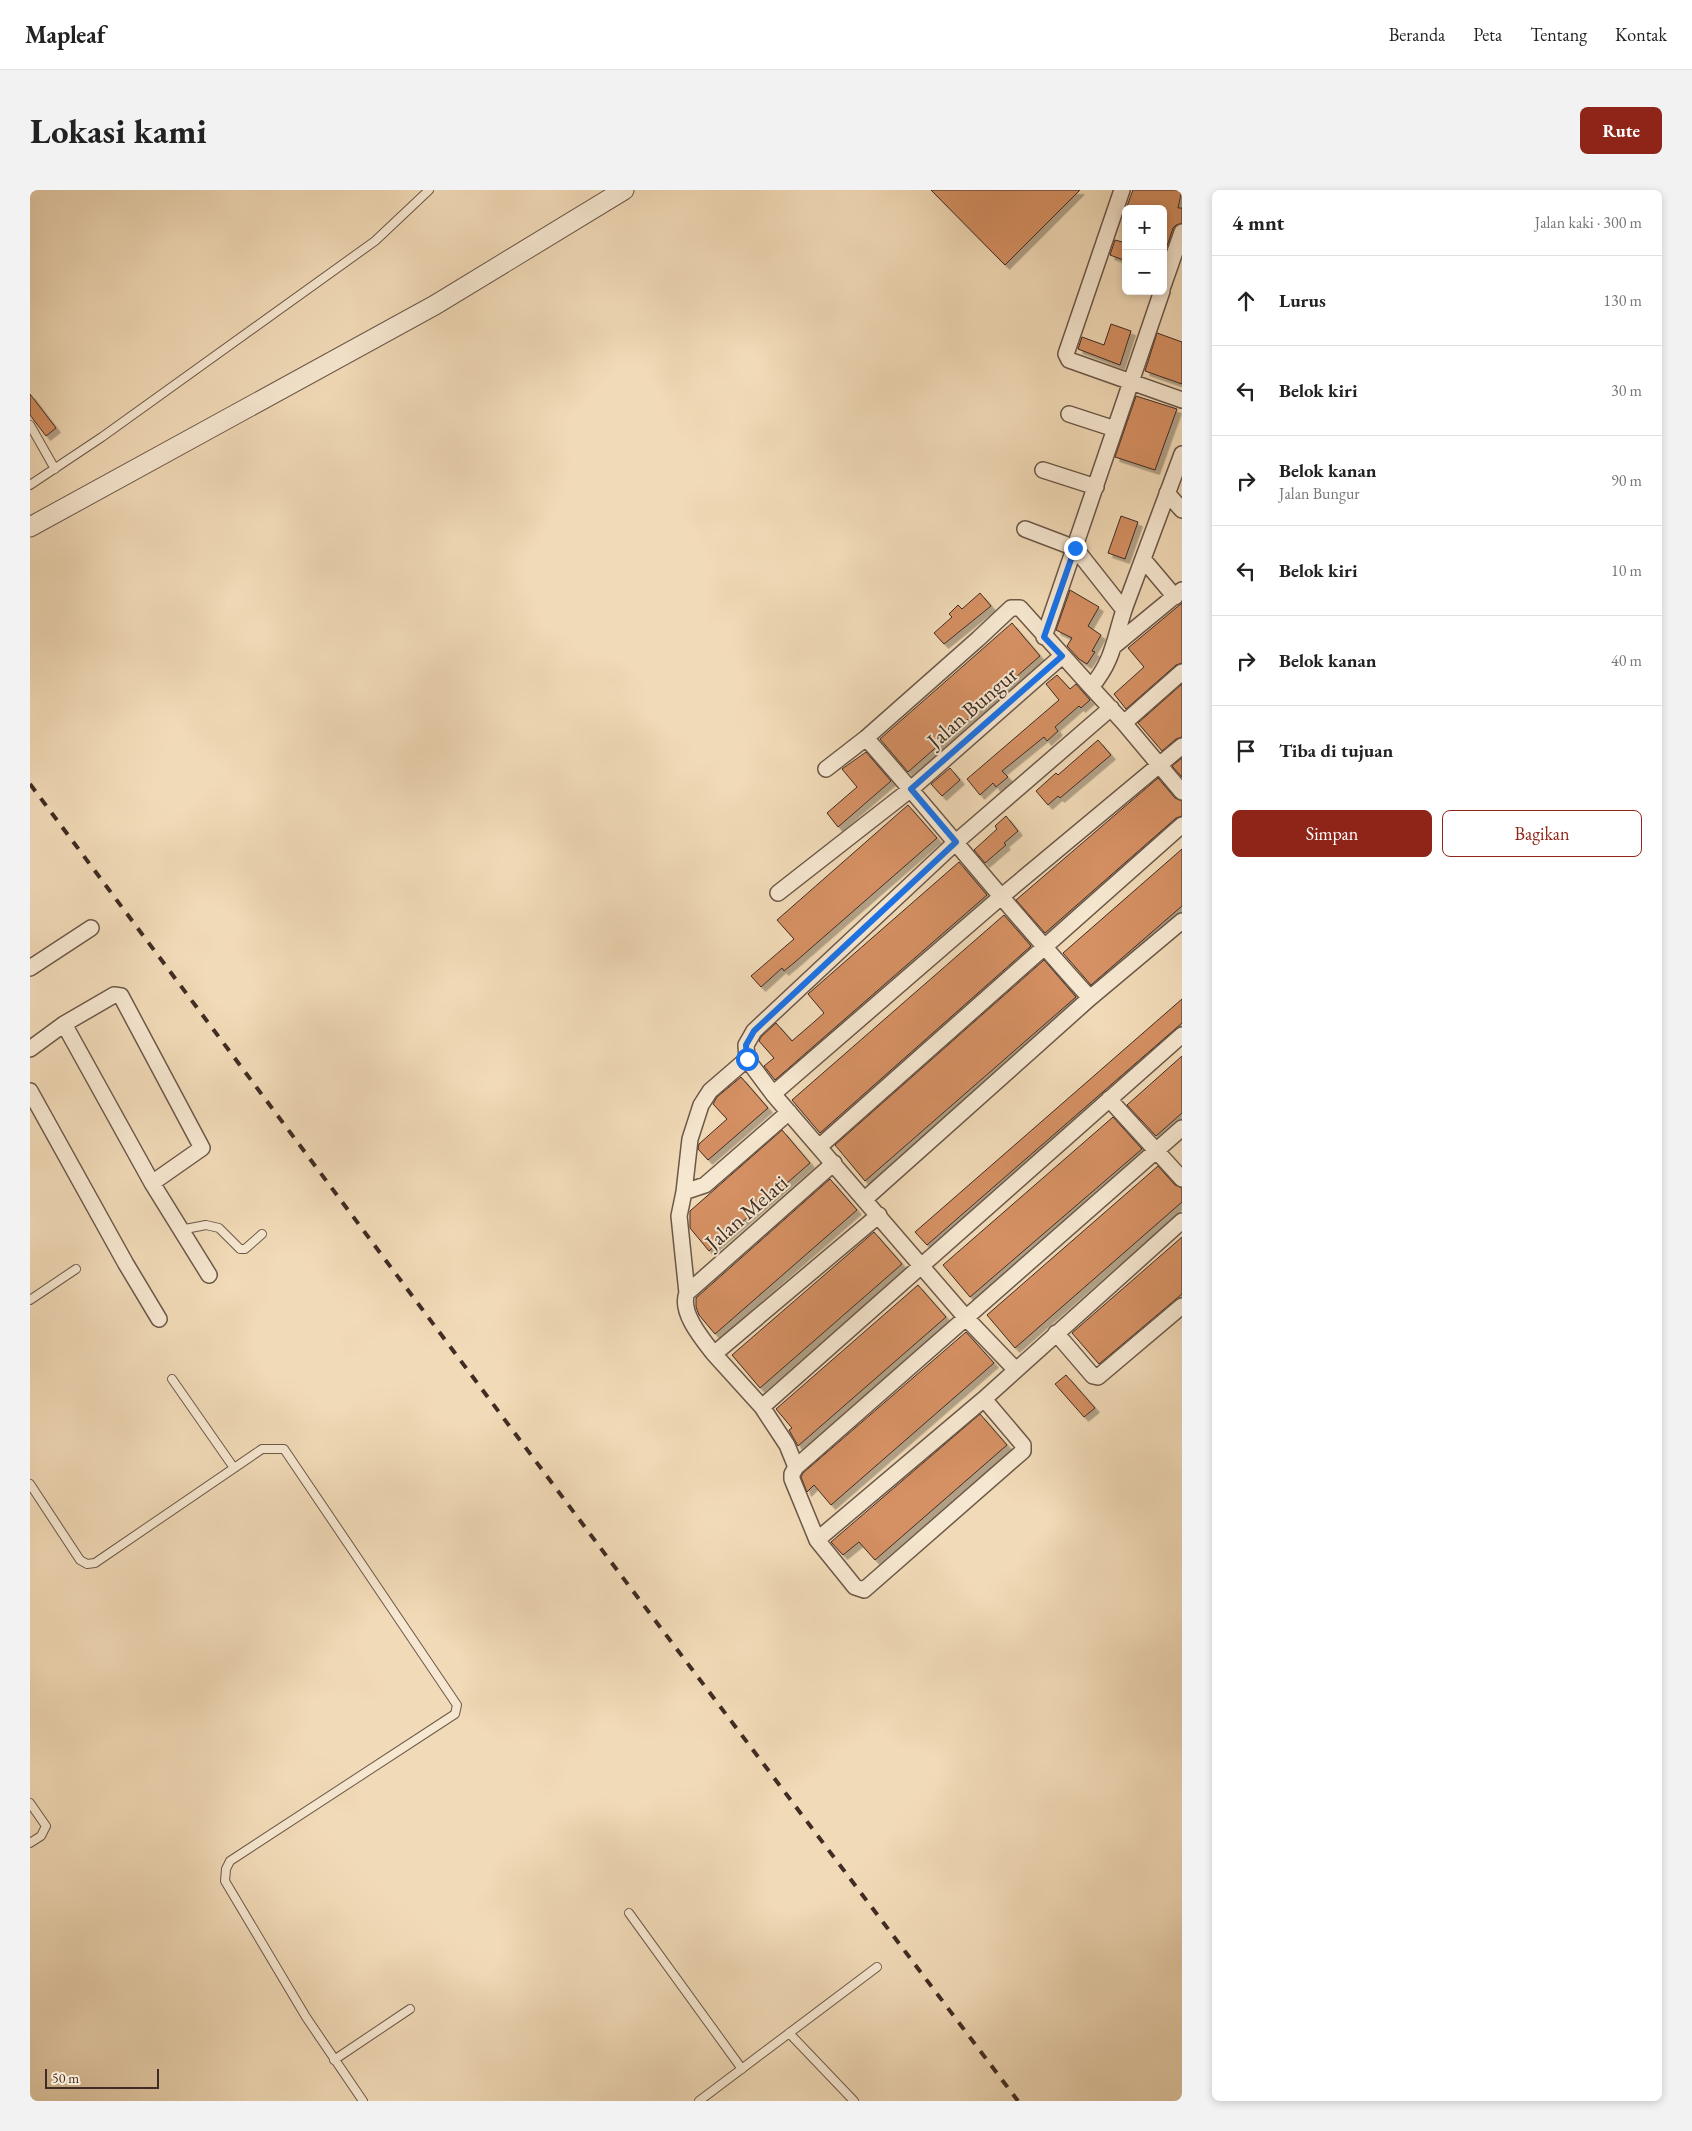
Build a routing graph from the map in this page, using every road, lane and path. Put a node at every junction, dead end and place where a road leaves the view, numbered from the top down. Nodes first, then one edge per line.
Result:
1 (429, 190) edge
2 (624, 190) edge
3 (1122, 190) edge
4 (1182, 232) edge
5 (1167, 275) edge
6 (1161, 295) edge
7 (1130, 383) junction
8 (1182, 400) edge
9 (1069, 414) dead end
10 (30, 425) edge
11 (1114, 429) junction
12 (33, 436) edge
13 (1182, 454) edge
14 (55, 468) junction
15 (1043, 470) dead end
16 (30, 485) edge
17 (1096, 487) junction
18 (1167, 493) junction
19 (1182, 510) edge
20 (30, 527) edge
21 (1025, 529) dead end
22 (1075, 548) junction
23 (1143, 559) junction
24 (1179, 593) edge
25 (1124, 610) junction
26 (1044, 637) junction
27 (1114, 646) junction
28 (1062, 656) junction
29 (1182, 672) edge
30 (1091, 687) junction
31 (1111, 708) junction
32 (1124, 723) junction
33 (866, 738) junction
34 (1182, 746) edge
35 (1160, 765) junction
36 (826, 769) dead end
37 (911, 789) junction
38 (1182, 792) edge
39 (1182, 825) edge
40 (956, 842) junction
41 (778, 893) dead end
42 (1002, 896) junction
43 (1182, 920) edge
44 (91, 928) dead end
45 (1045, 949) junction
46 (30, 968) edge
47 (1090, 998) junction
48 (64, 1024) junction
49 (1182, 1035) edge
50 (30, 1049) edge
51 (747, 1059) junction
52 (30, 1091) edge
53 (773, 1094) junction
54 (1109, 1099) junction
55 (789, 1112) junction
56 (1182, 1128) edge
57 (819, 1147) junction
58 (1156, 1151) junction
59 (834, 1163) junction
60 (1182, 1179) edge
61 (152, 1183) junction
62 (684, 1192) junction
63 (865, 1199) junction
64 (878, 1215) junction
65 (1182, 1221) edge
66 (180, 1230) junction
67 (262, 1234) dead end
68 (922, 1266) junction
69 (76, 1269) dead end
70 (209, 1275) dead end
71 (687, 1293) junction
72 (30, 1300) edge
73 (1182, 1306) edge
74 (159, 1319) dead end
75 (967, 1319) junction
76 (1056, 1333) junction
77 (714, 1354) junction
78 (1015, 1370) junction
79 (172, 1379) dead end
80 (984, 1399) junction
81 (762, 1407) junction
82 (234, 1468) junction
83 (796, 1468) junction
84 (30, 1484) edge
85 (817, 1540) junction
86 (30, 1803) edge
87 (30, 1843) edge
88 (629, 1913) dead end
89 (877, 1967) dead end
90 (410, 2009) dead end
91 (789, 2033) junction
92 (334, 2060) junction
93 (742, 2069) junction
94 (363, 2101) edge
95 (699, 2101) edge
96 (854, 2101) edge

1 - 14 lane
2 - 20 street
3 - 7 street
4 - 5 street
6 - 7 street
7 - 8 street
7 - 11 street
9 - 11 street
10 - 12 lane
11 - 17 street
12 - 14 lane
13 - 18 street
14 - 16 lane
15 - 17 street
17 - 22 street
18 - 19 street
18 - 23 street
21 - 22 street
22 - 25 street
22 - 26 street
23 - 24 street
23 - 25 street
24 - 27 street
25 - 27 street
26 - 28 street
26 - 33 street
27 - 30 street
28 - 30 street
28 - 37 street, Jalan Bungur
29 - 32 street
30 - 31 street
31 - 32 street
31 - 40 street
32 - 35 street
33 - 36 street
33 - 37 street
34 - 35 street
35 - 38 street
35 - 42 street
37 - 40 street
37 - 41 street, Jalan Bungur
39 - 45 street
40 - 42 street
40 - 51 street
42 - 45 street
42 - 53 street
43 - 47 street
44 - 46 street
45 - 47 street
45 - 57 street
47 - 63 street
48 - 50 street
48 - 61 street
48 - 61 street
49 - 54 street
51 - 53 street
51 - 62 street
52 - 74 street
53 - 55 street
54 - 58 street
54 - 68 street
55 - 57 street
55 - 62 street
56 - 58 street
57 - 59 street
58 - 60 street
58 - 75 street
59 - 63 street
59 - 71 street, Jalan Melati
61 - 66 street
62 - 71 street
63 - 64 street
64 - 68 street
64 - 77 street
65 - 76 street
66 - 67 lane
66 - 70 street
68 - 75 street
68 - 81 street
69 - 72 lane
71 - 77 street
73 - 76 street
75 - 78 street
75 - 83 street
76 - 78 street
77 - 81 street
78 - 80 street
79 - 82 lane
80 - 85 street
80 - 85 street
81 - 83 street
82 - 84 lane
82 - 92 lane
83 - 85 street
86 - 87 lane
88 - 93 lane
89 - 91 lane
90 - 92 lane
91 - 93 lane
91 - 96 lane
92 - 94 lane
93 - 95 lane

